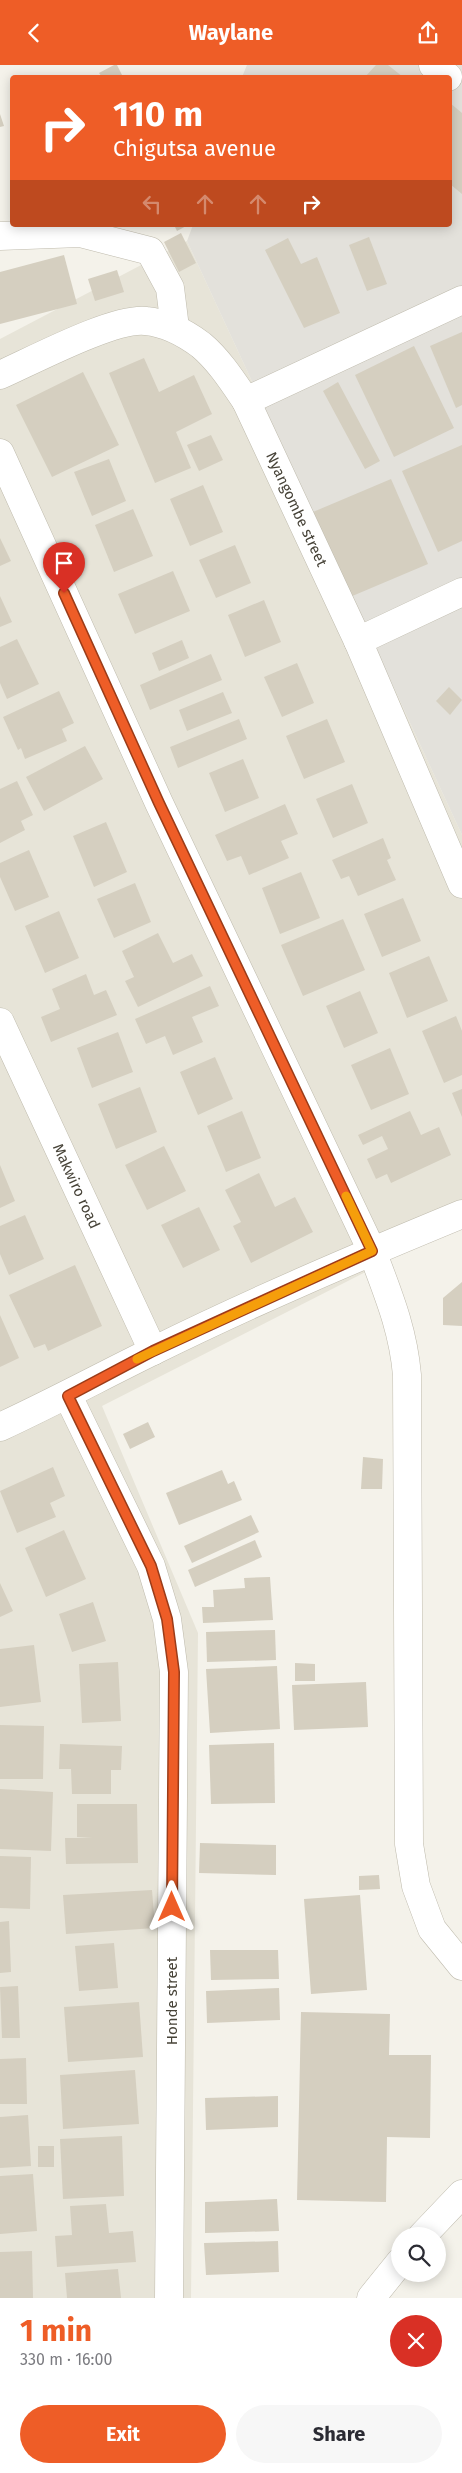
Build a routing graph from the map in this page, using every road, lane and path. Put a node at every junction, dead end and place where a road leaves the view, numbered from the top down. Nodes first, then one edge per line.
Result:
1 (433, 65) edge
2 (444, 75) edge
3 (452, 82) edge
4 (462, 90) edge
5 (0, 236) edge
6 (462, 300) edge
7 (175, 328) junction
8 (0, 375) edge
9 (246, 401) junction
10 (0, 453) edge
11 (462, 592) edge
12 (358, 641) junction
13 (462, 884) edge
14 (0, 1022) edge
15 (462, 1214) edge
16 (372, 1251) junction
17 (153, 1351) junction
18 (68, 1396) junction
19 (0, 1427) edge
20 (462, 1966) edge
21 (462, 2194) edge
22 (431, 2227) edge
23 (391, 2273) edge
24 (170, 2298) edge
25 (370, 2298) edge

1 - 2 street
3 - 4 street
5 - 7 street
6 - 9 street
7 - 8 street, Nyangombe street
7 - 9 street, Nyangombe street
9 - 12 street, Nyangombe street
10 - 16 street
11 - 12 street
12 - 13 street, Nyangombe street
14 - 17 street, Makwiro road
15 - 16 street
16 - 17 street
16 - 20 street
17 - 18 street
18 - 19 street
18 - 24 street, Honde street
21 - 22 street
23 - 25 street

